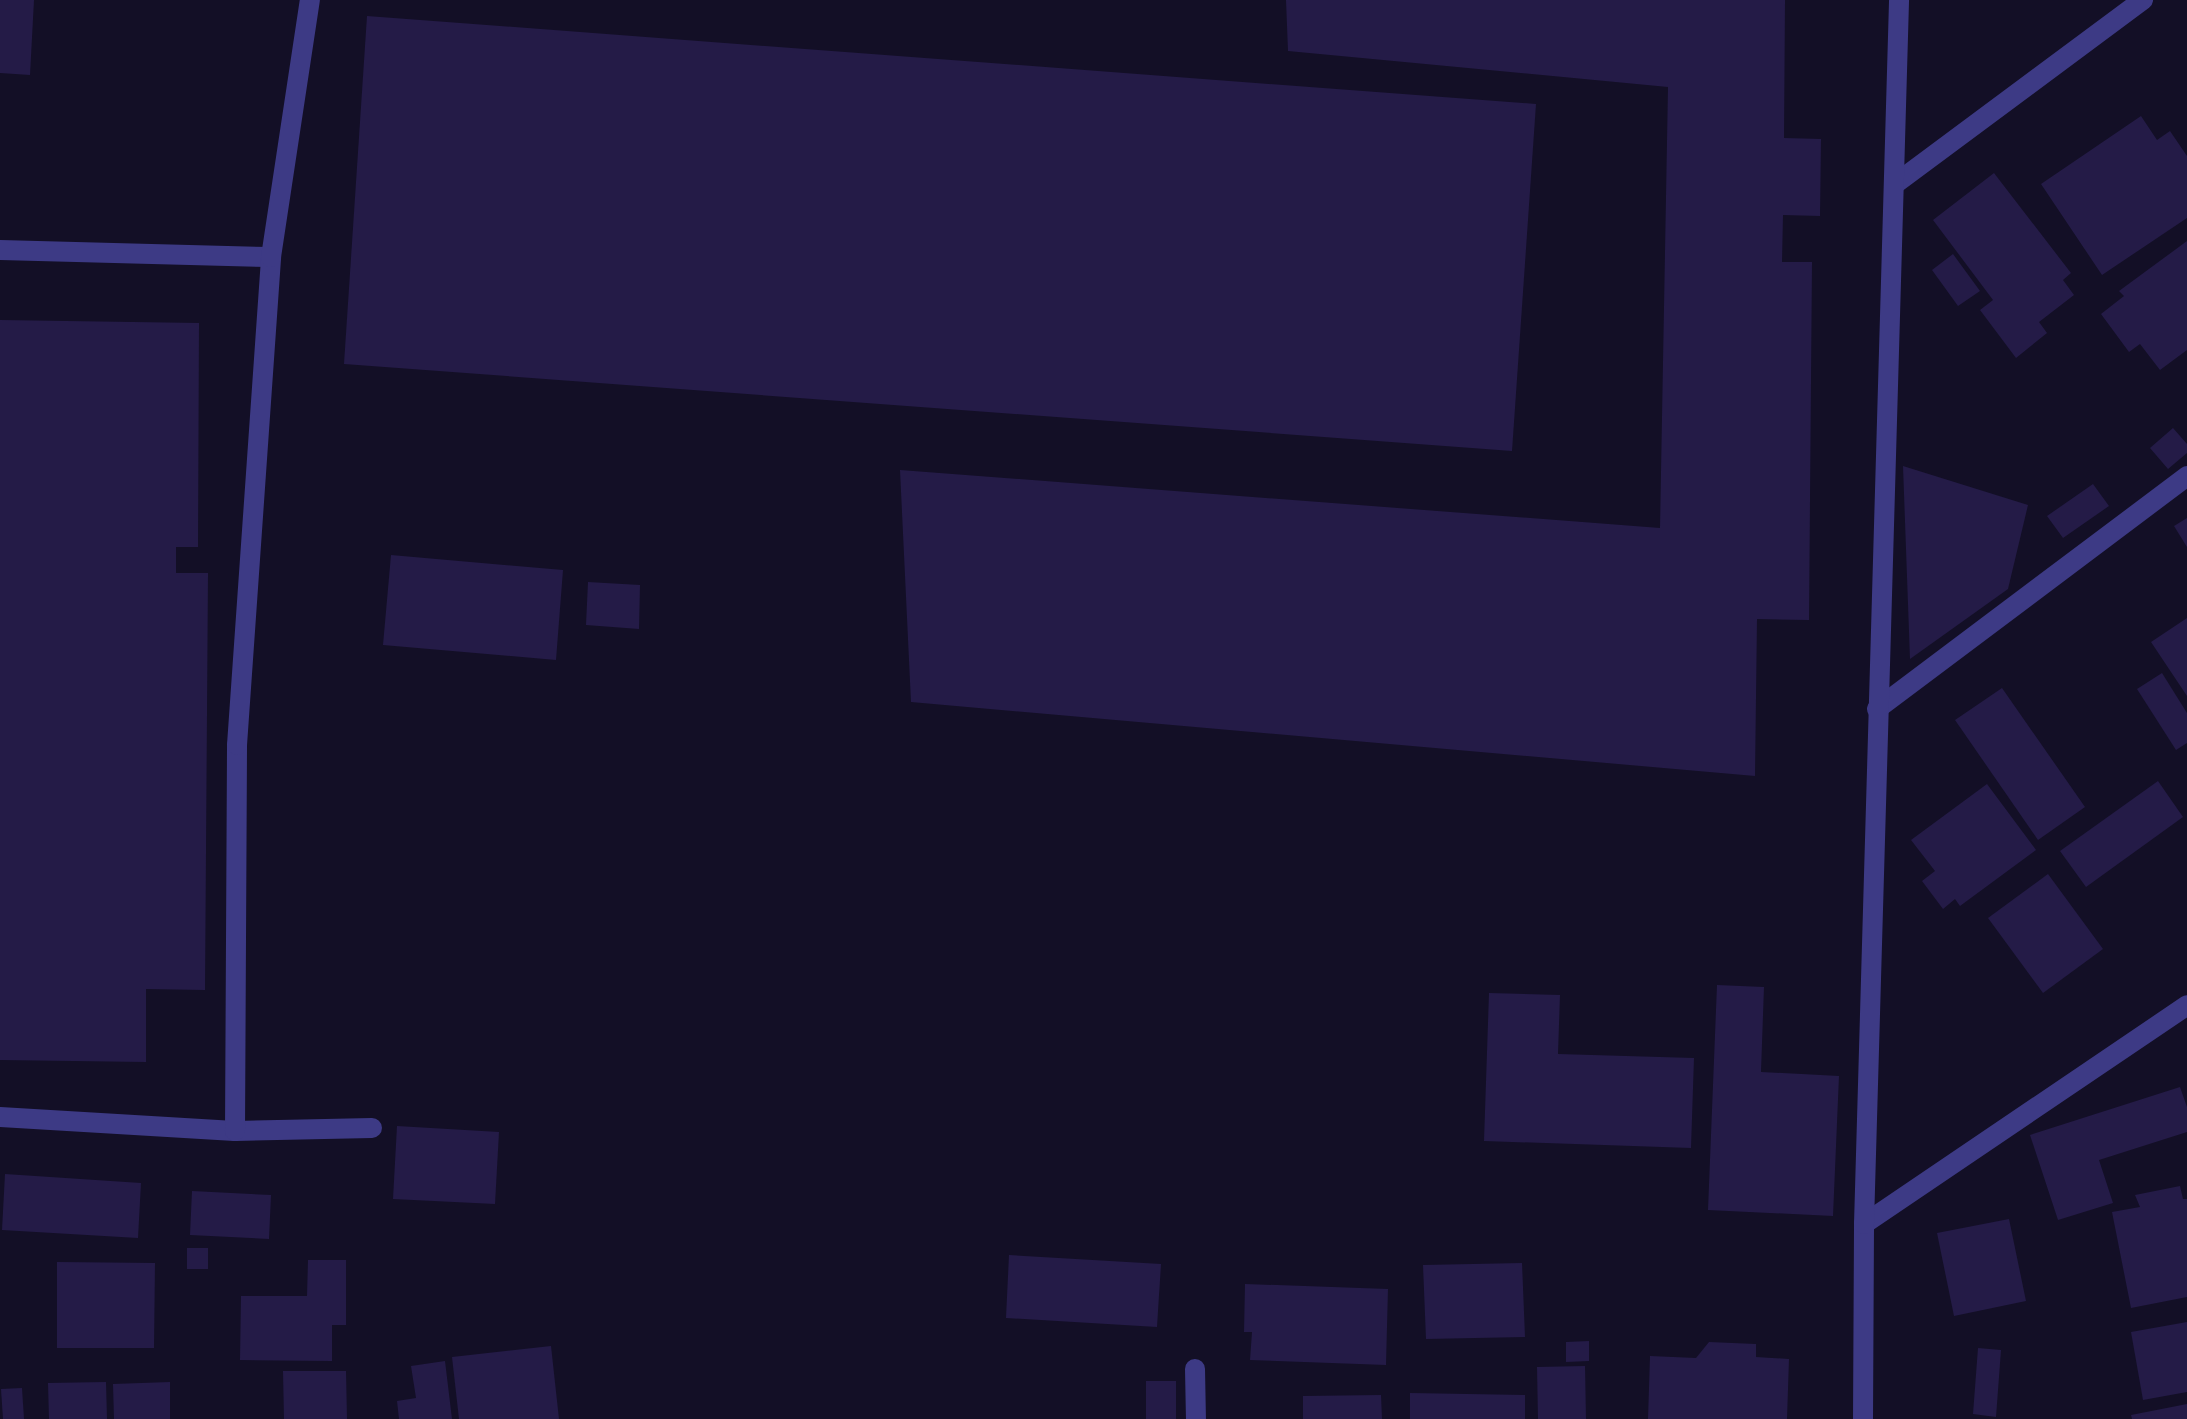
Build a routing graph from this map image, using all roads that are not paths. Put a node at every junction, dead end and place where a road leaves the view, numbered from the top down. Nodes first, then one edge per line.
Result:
1 (310, 0) edge
2 (1899, 0) edge
3 (2143, 0) edge
4 (1895, 184) junction
5 (0, 250) edge
6 (271, 257) junction
7 (2187, 476) edge
8 (1877, 709) junction
9 (2187, 1005) edge
10 (0, 1117) edge
11 (372, 1128) dead end
12 (235, 1131) junction
13 (1864, 1224) junction
14 (1195, 1369) dead end
15 (1196, 1419) edge
16 (1863, 1419) edge

1 - 6 street
2 - 4 street
3 - 4 street
4 - 8 street
5 - 6 street
6 - 12 street
7 - 8 street
8 - 13 street
9 - 13 street
10 - 12 street
11 - 12 street
13 - 16 street
14 - 15 street

